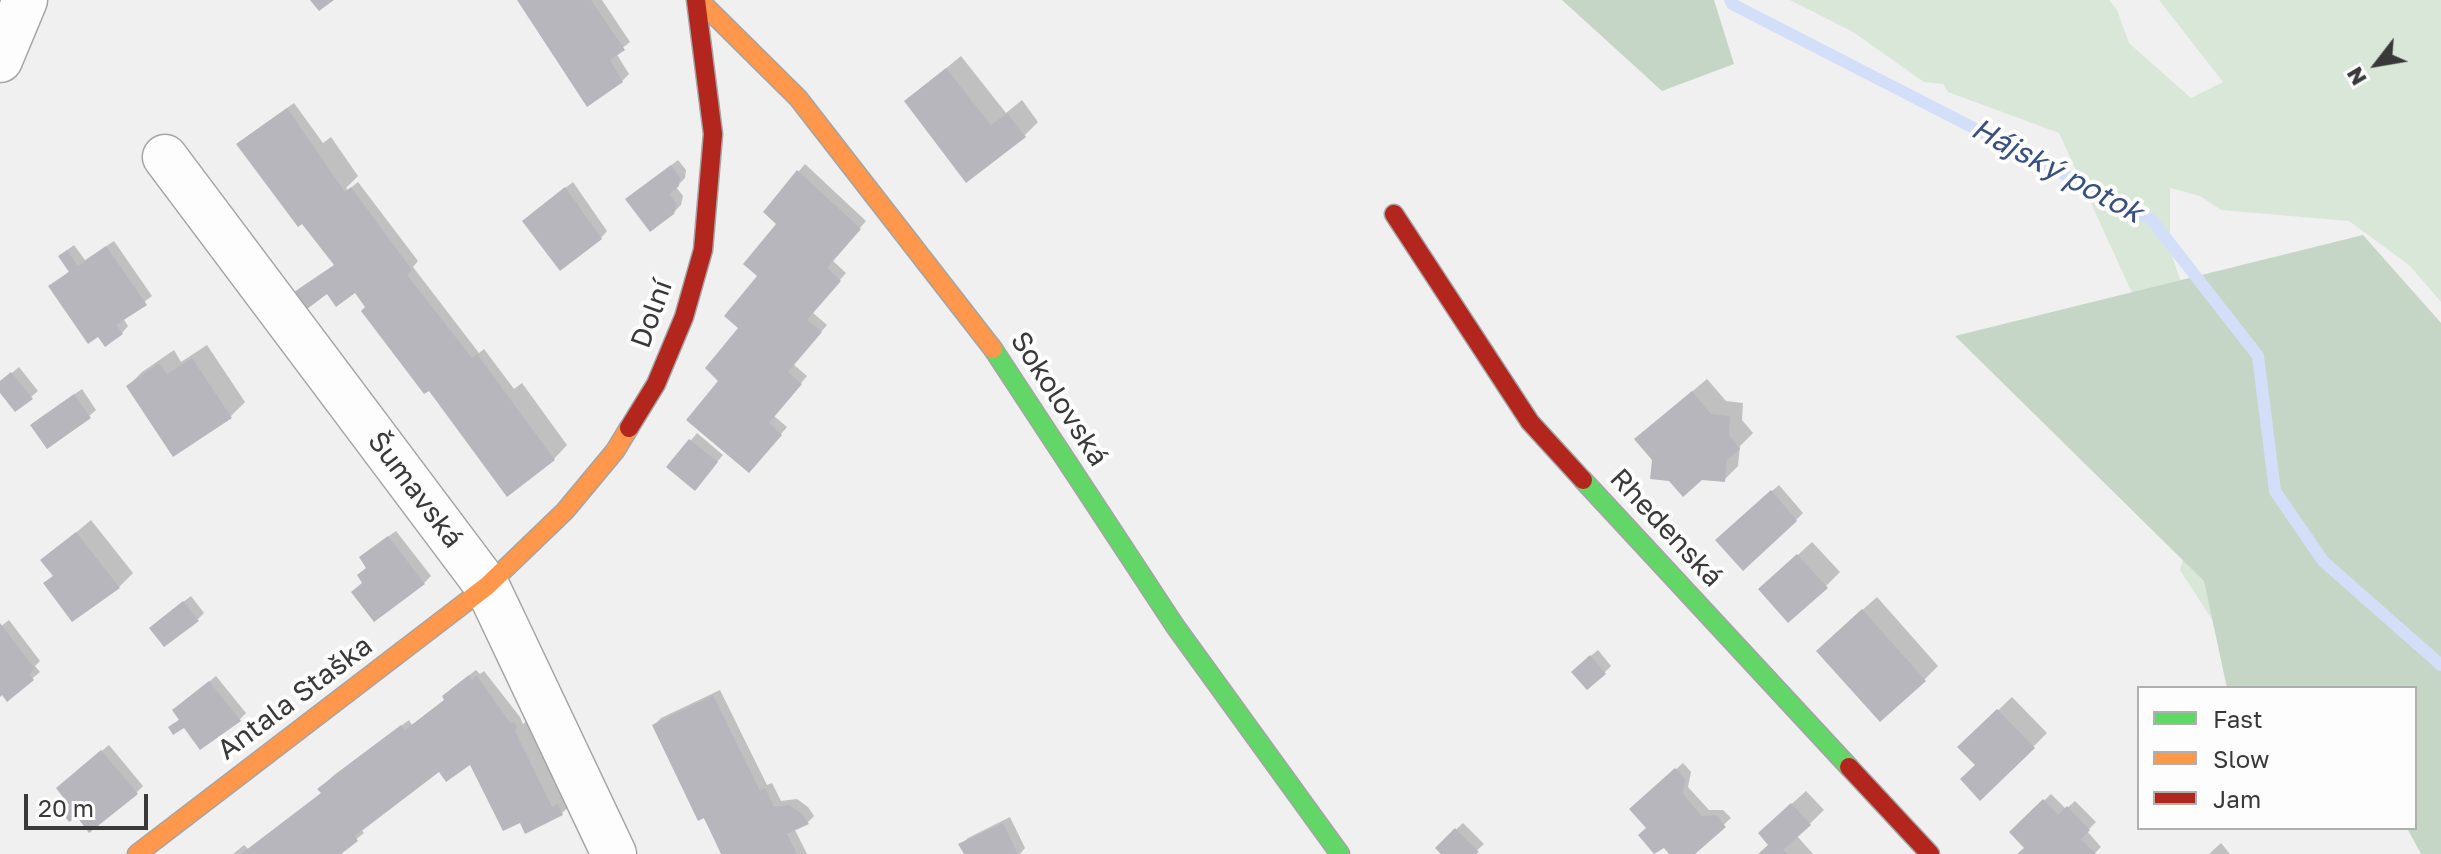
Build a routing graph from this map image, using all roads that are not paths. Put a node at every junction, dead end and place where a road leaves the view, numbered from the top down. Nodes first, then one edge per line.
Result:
1 (25, 0) edge
2 (698, 0) edge
3 (0, 60) edge
4 (165, 157) dead end
5 (1394, 214) dead end
6 (487, 586) junction
7 (137, 854) edge
8 (614, 854) edge
9 (1340, 854) edge
10 (1930, 854) edge

1 - 3 street
2 - 6 street, Dolní
2 - 9 street, Sokolovská
4 - 6 street, Šumavská
5 - 10 street, Rhedenská
6 - 7 street, Antala Staška
6 - 8 street, Šumavská

